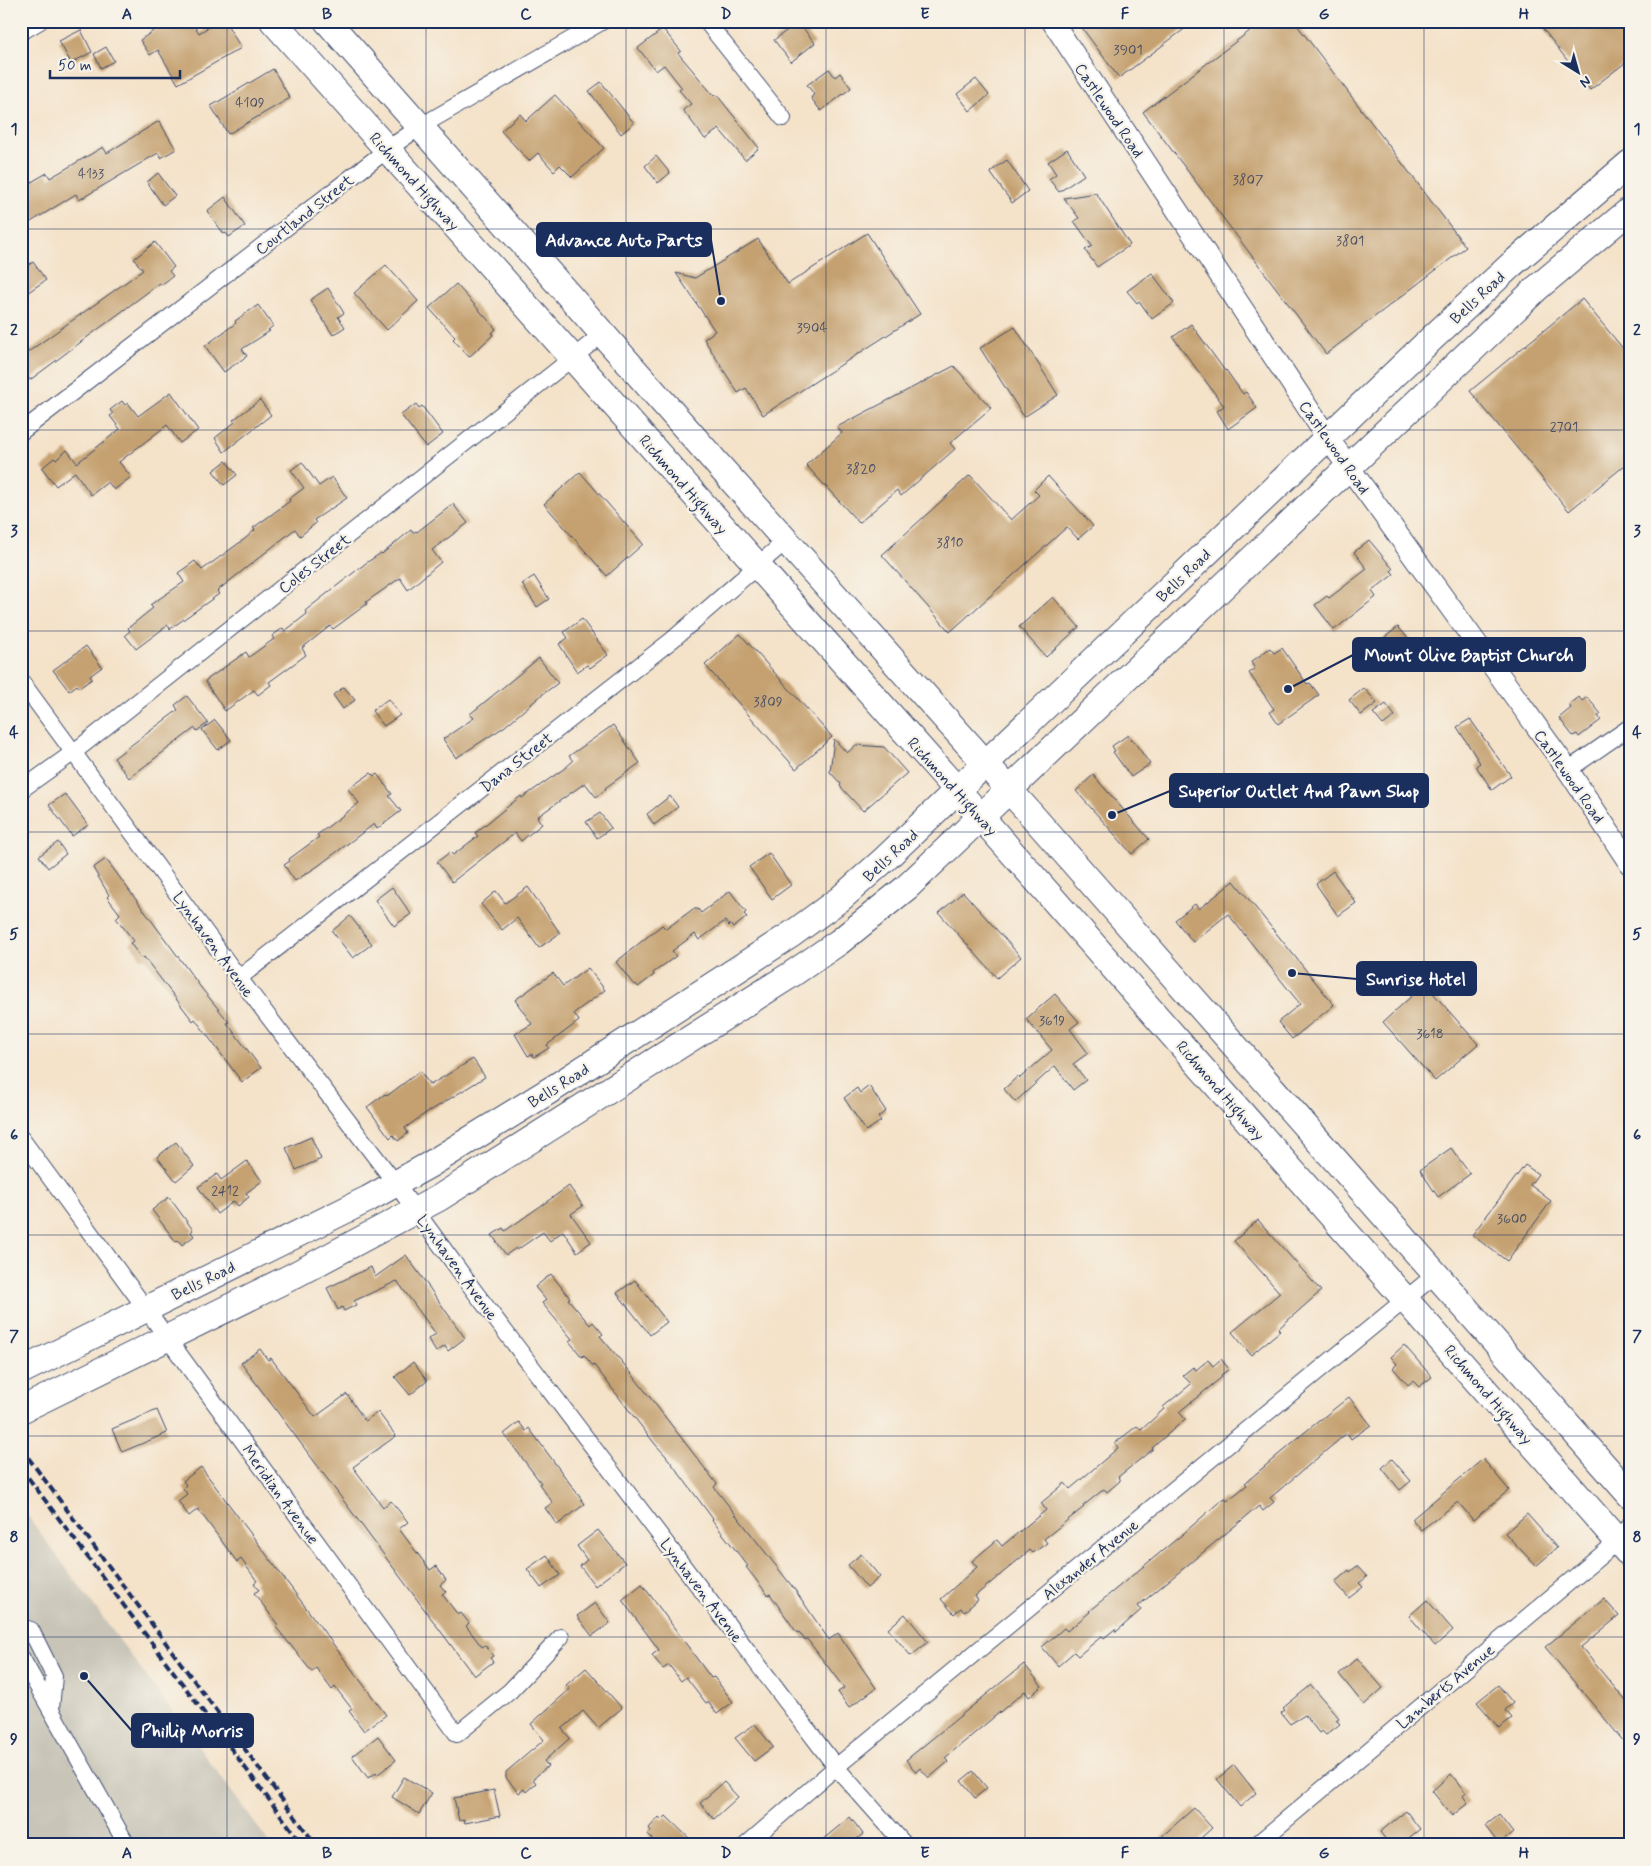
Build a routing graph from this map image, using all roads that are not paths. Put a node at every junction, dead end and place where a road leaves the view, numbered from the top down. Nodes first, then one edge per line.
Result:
1 (40, 21) edge
2 (273, 21) edge
3 (328, 21) edge
4 (603, 21) edge
5 (706, 21) edge
6 (1052, 21) edge
7 (21, 32) edge
8 (783, 118) dead end
9 (421, 126) junction
10 (388, 150) junction
11 (1630, 163) edge
12 (1630, 210) edge
13 (604, 333) junction
14 (572, 358) junction
15 (21, 432) edge
16 (1327, 437) junction
17 (1348, 467) junction
18 (787, 540) junction
19 (757, 567) junction
20 (21, 681) edge
21 (1630, 727) edge
22 (74, 752) junction
23 (986, 764) junction
24 (1568, 770) junction
25 (21, 790) edge
26 (1009, 790) junction
27 (958, 791) junction
28 (980, 817) junction
29 (1630, 864) edge
30 (239, 978) junction
31 (21, 1138) edge
32 (396, 1184) junction
33 (416, 1211) junction
34 (1435, 1275) junction
35 (1405, 1300) junction
36 (145, 1309) junction
37 (166, 1338) junction
38 (21, 1371) edge
39 (21, 1410) edge
40 (1630, 1495) edge
41 (1626, 1540) edge
42 (21, 1627) edge
43 (561, 1637) dead end
44 (21, 1657) edge
45 (51, 1709) junction
46 (836, 1767) junction
47 (127, 1845) edge
48 (746, 1845) edge
49 (905, 1845) edge
50 (1256, 1845) edge

1 - 7 street
2 - 10 main road, Richmond Highway
3 - 9 main road
4 - 9 street, Courtland Street
5 - 8 street
6 - 16 street, Castlewood Road
9 - 10 street, Courtland Street
9 - 13 main road
10 - 14 main road, Richmond Highway
10 - 15 street, Courtland Street
11 - 16 main road, Bells Road
12 - 17 main road, Bells Road
13 - 14 street, Coles Street
13 - 18 main road
14 - 19 main road, Richmond Highway
14 - 22 street, Coles Street
16 - 17 street, Castlewood Road
16 - 23 main road, Bells Road
17 - 24 street, Castlewood Road
17 - 26 main road, Bells Road
18 - 19 street, Dana Street
18 - 23 main road
19 - 27 main road, Richmond Highway
19 - 30 street, Dana Street
20 - 22 street, Lynhaven Avenue
21 - 24 street
22 - 25 street, Coles Street
22 - 30 street, Lynhaven Avenue
23 - 26 main road
23 - 27 main road, Bells Road
24 - 29 street, Castlewood Road
26 - 28 main road, Bells Road
26 - 34 main road
27 - 28 main road, Richmond Highway
27 - 32 main road, Bells Road
28 - 33 main road, Bells Road
28 - 35 main road, Richmond Highway
30 - 32 street, Lynhaven Avenue
31 - 36 street, Meridian Avenue
32 - 33 street, Lynhaven Avenue
32 - 36 main road, Bells Road
33 - 37 main road, Bells Road
33 - 46 street, Lynhaven Avenue
34 - 35 street, Alexander Avenue
34 - 40 main road
35 - 41 main road, Richmond Highway
35 - 46 street, Alexander Avenue
36 - 37 street, Meridian Avenue
36 - 38 main road, Bells Road
37 - 39 main road, Bells Road
37 - 43 street, Meridian Avenue
41 - 50 street, Lamberts Avenue
42 - 45 street
44 - 45 street
45 - 47 street
46 - 48 street, Alexander Avenue
46 - 49 street, Lynhaven Avenue

